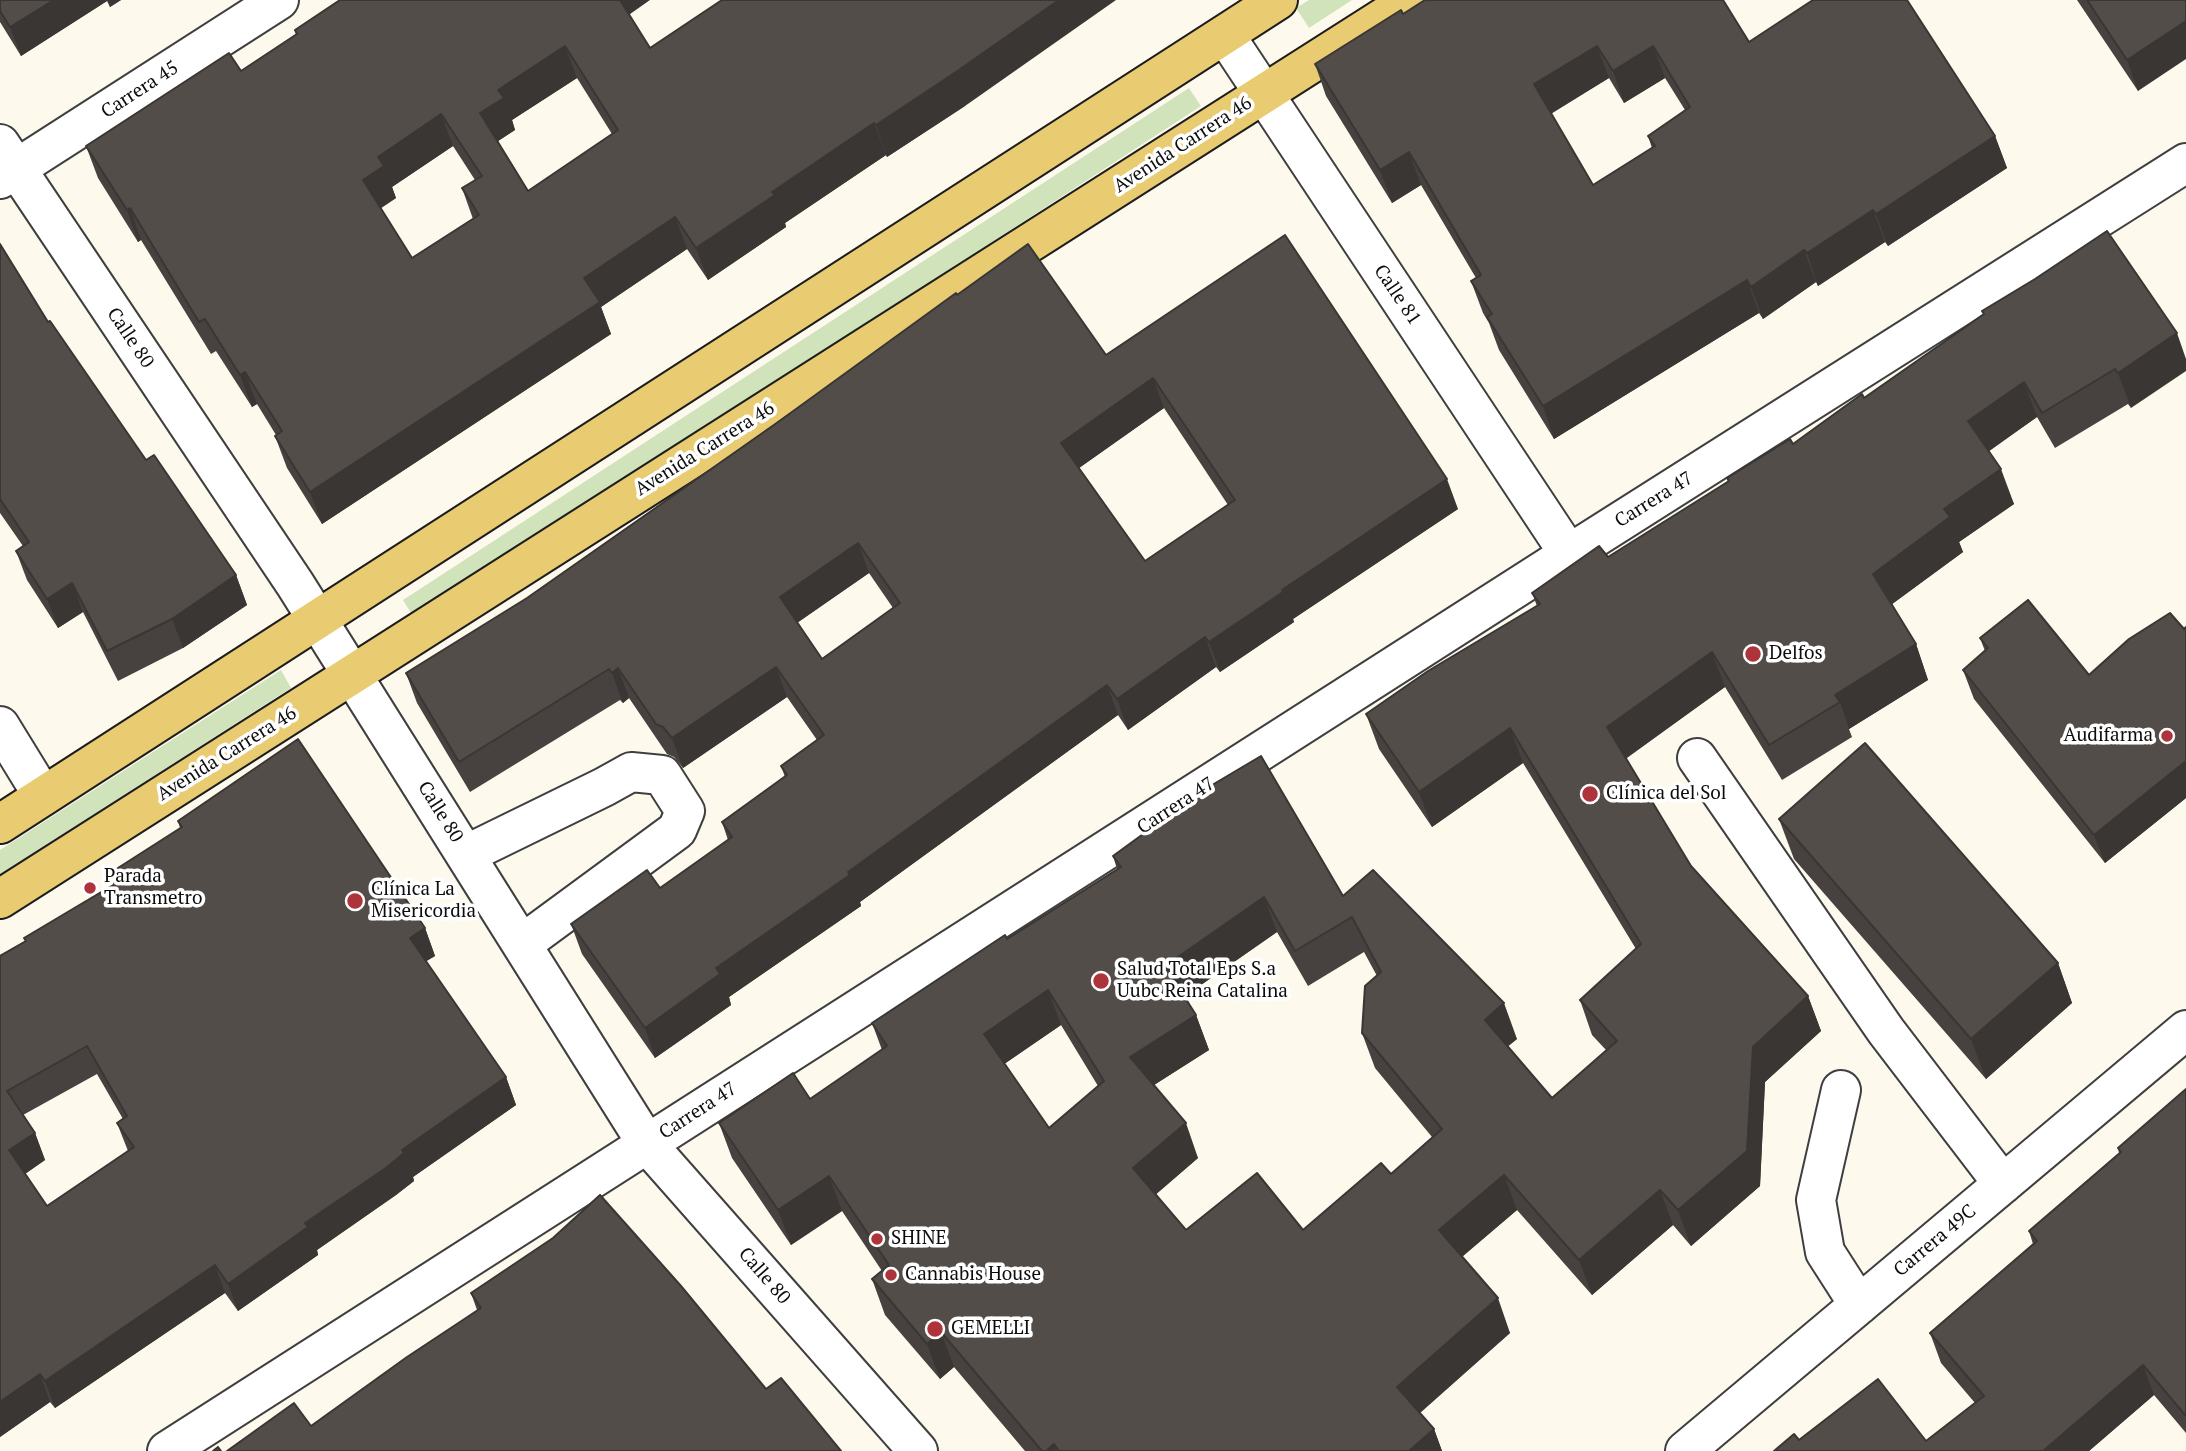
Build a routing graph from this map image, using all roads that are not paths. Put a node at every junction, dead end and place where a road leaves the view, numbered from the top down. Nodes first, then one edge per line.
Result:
1 (279, 0) edge
2 (1279, 0) edge
3 (1410, 0) edge
4 (1224, 35) junction
5 (1264, 94) junction
6 (2186, 163) edge
7 (5, 164) edge
8 (1569, 554) junction
9 (318, 619) junction
10 (353, 673) junction
11 (0, 726) edge
12 (1698, 758) dead end
13 (43, 796) junction
14 (0, 824) edge
15 (467, 854) junction
16 (0, 898) edge
17 (523, 944) junction
18 (2186, 1030) edge
19 (1841, 1090) dead end
20 (647, 1144) junction
21 (2003, 1184) junction
22 (1859, 1305) junction
23 (167, 1451) edge
24 (918, 1451) edge
25 (1685, 1451) edge

1 - 7 street, Carrera 45
2 - 4 main road
3 - 5 main road, Avenida Carrera 46
4 - 5 street, Calle 81
4 - 9 main road
5 - 8 street, Calle 81
5 - 10 main road, Avenida Carrera 46
6 - 8 street, Carrera 47
7 - 9 street, Calle 80
8 - 20 street, Carrera 47
9 - 10 street, Calle 80
9 - 13 main road
10 - 15 street, Calle 80
10 - 16 main road, Avenida Carrera 46
11 - 13 street
12 - 21 street
13 - 14 main road
15 - 17 street, Calle 80
15 - 17 street
17 - 20 street, Calle 80
18 - 21 street, Carrera 49C
19 - 22 street
20 - 23 street, Carrera 47
20 - 24 street, Calle 80
21 - 22 street, Carrera 49C
22 - 25 street, Carrera 49C

